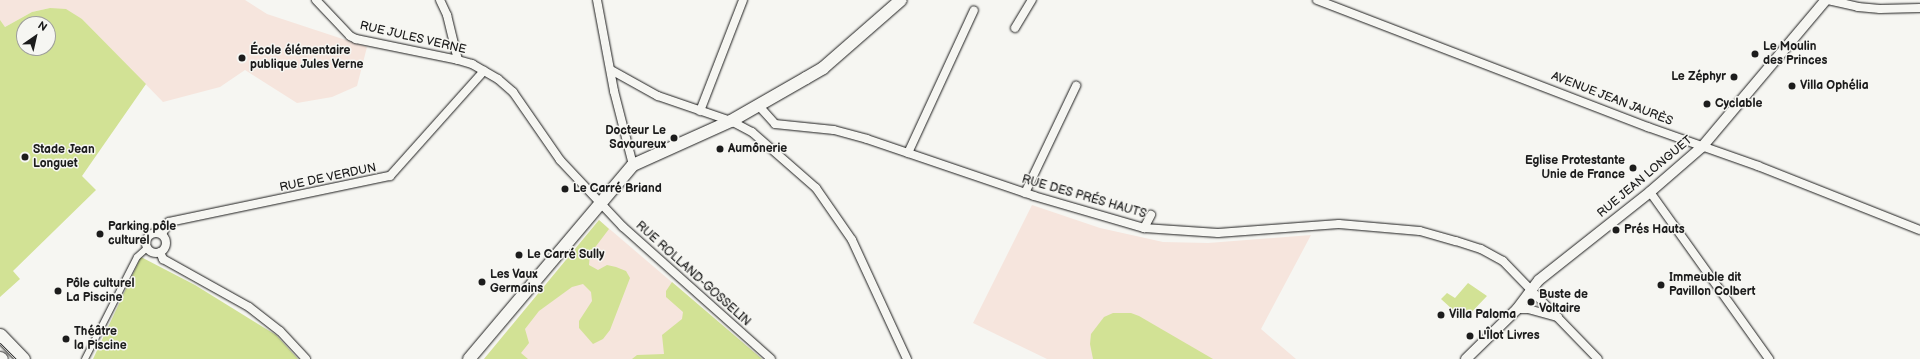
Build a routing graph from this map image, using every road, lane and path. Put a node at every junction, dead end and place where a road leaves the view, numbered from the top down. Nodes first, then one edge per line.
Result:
1 (316, 0) edge
2 (440, 0) edge
3 (597, 0) edge
4 (743, 0) edge
5 (901, 0) edge
6 (1032, 0) edge
7 (1317, 0) edge
8 (1827, 0) edge
9 (1920, 8) edge
10 (974, 10) dead end
11 (1015, 28) dead end
12 (458, 60) junction
13 (611, 70) junction
14 (484, 71) junction
15 (1076, 86) dead end
16 (759, 106) junction
17 (700, 111) junction
18 (732, 121) junction
19 (1702, 147) junction
20 (908, 153) junction
21 (633, 165) junction
22 (1650, 192) junction
23 (1025, 193) junction
24 (602, 203) junction
25 (1151, 215) dead end
26 (1144, 228) junction
27 (1920, 230) edge
28 (162, 234) junction
29 (147, 248) junction
30 (160, 252) junction
31 (1531, 288) junction
32 (1517, 309) junction
33 (1558, 317) junction
34 (0, 335) edge
35 (23, 359) edge
36 (85, 359) edge
37 (306, 359) edge
38 (469, 359) edge
39 (771, 359) edge
40 (907, 359) edge
41 (1466, 359) edge
42 (1598, 359) edge
43 (1770, 359) edge

1 - 12 street, RUE JULES VERNE
2 - 12 street
3 - 13 street
4 - 17 street
5 - 16 main road
6 - 11 street
7 - 19 street, AVENUE JEAN JAURÈS
8 - 9 street
8 - 19 street, RUE JEAN LONGUET
10 - 20 street
12 - 14 street, RUE JULES VERNE
13 - 17 street
13 - 21 street
14 - 24 street, RUE JULES VERNE
14 - 28 street, RUE DE VERDUN
15 - 23 street
16 - 18 main road
16 - 20 street, RUE DES PRÉS HAUTS
17 - 18 street
18 - 21 main road
18 - 40 street
19 - 22 street, RUE JEAN LONGUET
19 - 27 street, AVENUE JEAN JAURÈS
20 - 23 street, RUE DES PRÉS HAUTS
21 - 24 main road
22 - 31 street, RUE JEAN LONGUET
22 - 43 street
23 - 26 street, RUE DES PRÉS HAUTS
24 - 38 main road
24 - 39 street, RUE ROLLAND-GOSSELIN
25 - 26 street
26 - 31 street, RUE DES PRÉS HAUTS
28 - 29 street, RUE DE VERDUN
28 - 30 street
29 - 30 street
29 - 36 street
30 - 37 street
31 - 32 street, RUE JEAN LONGUET
31 - 33 street, RUE DES PRÉS HAUTS
32 - 33 street
32 - 41 street, RUE JEAN LONGUET
33 - 42 street, RUE DES PRÉS HAUTS
34 - 35 main road

